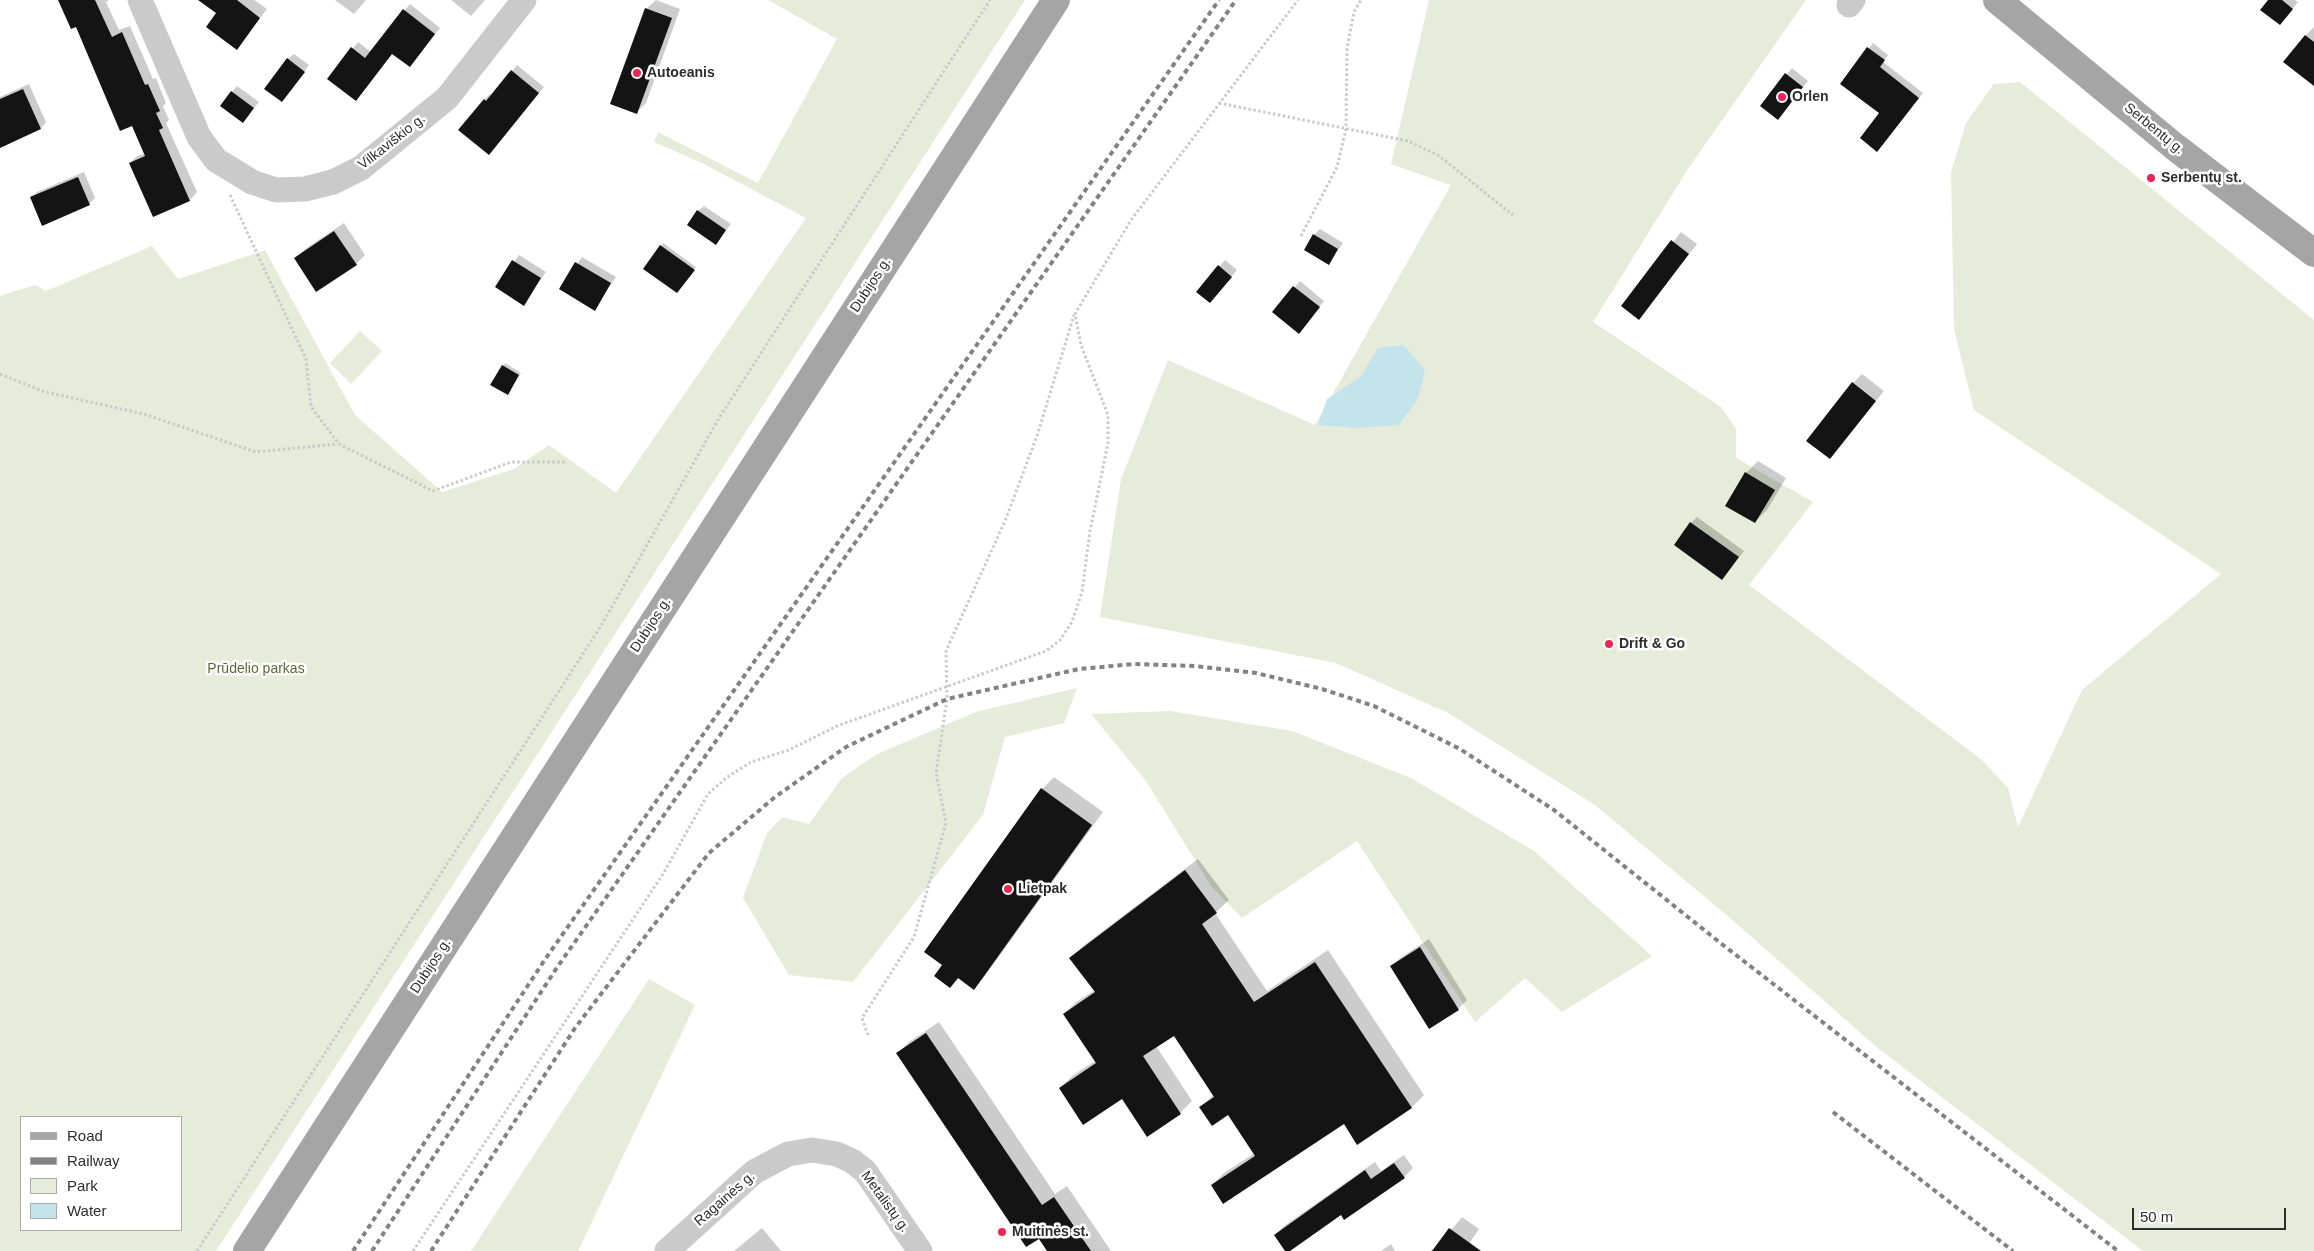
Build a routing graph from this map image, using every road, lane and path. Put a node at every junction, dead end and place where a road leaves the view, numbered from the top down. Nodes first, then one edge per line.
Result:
1 (140, 0) edge
2 (524, 0) edge
3 (990, 0) edge
4 (1056, 0) edge
5 (1298, 0) edge
6 (1361, 0) edge
7 (1997, 0) edge
8 (1219, 103) junction
9 (1346, 130) junction
10 (229, 192) dead end
11 (1513, 215) dead end
12 (1301, 236) dead end
13 (2314, 254) edge
14 (1075, 314) junction
15 (0, 374) edge
16 (339, 444) junction
17 (565, 462) dead end
18 (947, 685) junction
19 (868, 1035) dead end
20 (788, 1154) joint
21 (197, 1251) edge
22 (247, 1251) edge
23 (413, 1251) edge
24 (667, 1251) edge
25 (920, 1251) edge

1 - 2 street, Vilkaviškio g.
3 - 21 path
4 - 22 main road, Dubijos g.
5 - 8 path
6 - 9 path
7 - 13 main road, Serbentų g.
8 - 9 path
8 - 14 path
9 - 11 path
9 - 12 path
10 - 16 path
14 - 18 path
14 - 18 path
15 - 16 path
16 - 17 path
18 - 19 path
18 - 23 path
20 - 24 street, Ragainės g.
20 - 25 street, Metalistų g.

